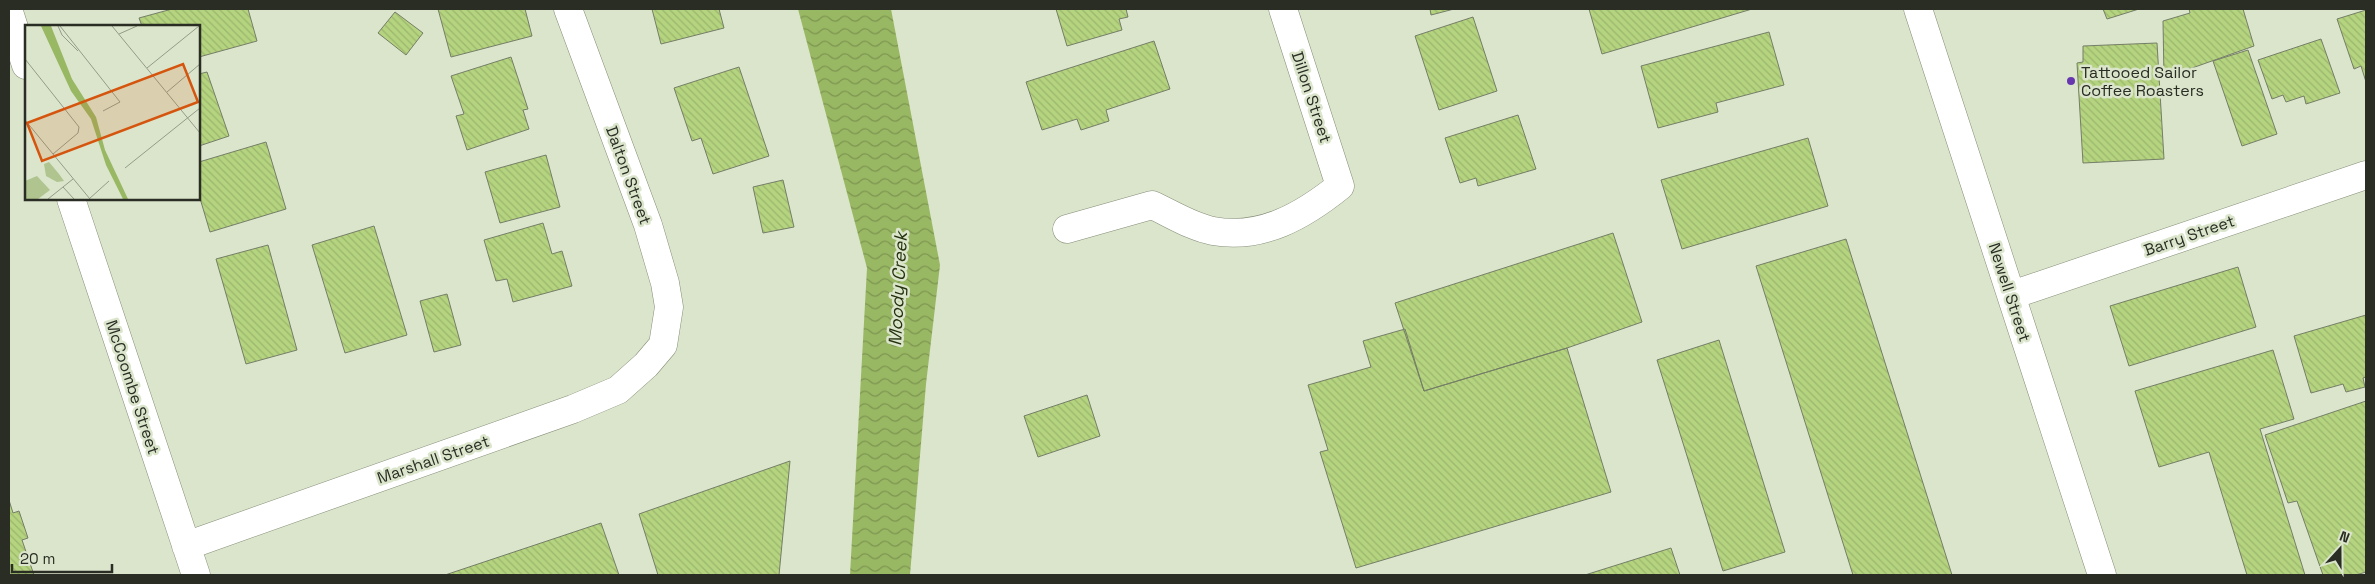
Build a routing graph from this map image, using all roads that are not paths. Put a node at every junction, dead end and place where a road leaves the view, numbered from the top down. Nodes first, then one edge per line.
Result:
1 (568, 9) edge
2 (1283, 9) edge
3 (1918, 9) edge
4 (9, 12) edge
5 (25, 62) edge
6 (2366, 175) edge
7 (71, 200) edge
8 (1067, 229) dead end
9 (2012, 295) junction
10 (663, 345) joint
11 (186, 546) junction
12 (196, 575) edge
13 (2102, 575) edge

1 - 10 street, Dalton Street
2 - 8 street, Dillon Street
3 - 9 street, Newell Street
4 - 5 street
6 - 9 street, Barry Street
7 - 11 street, McCoombe Street
9 - 13 street, Newell Street
10 - 11 street, Marshall Street
11 - 12 street, McCoombe Street

